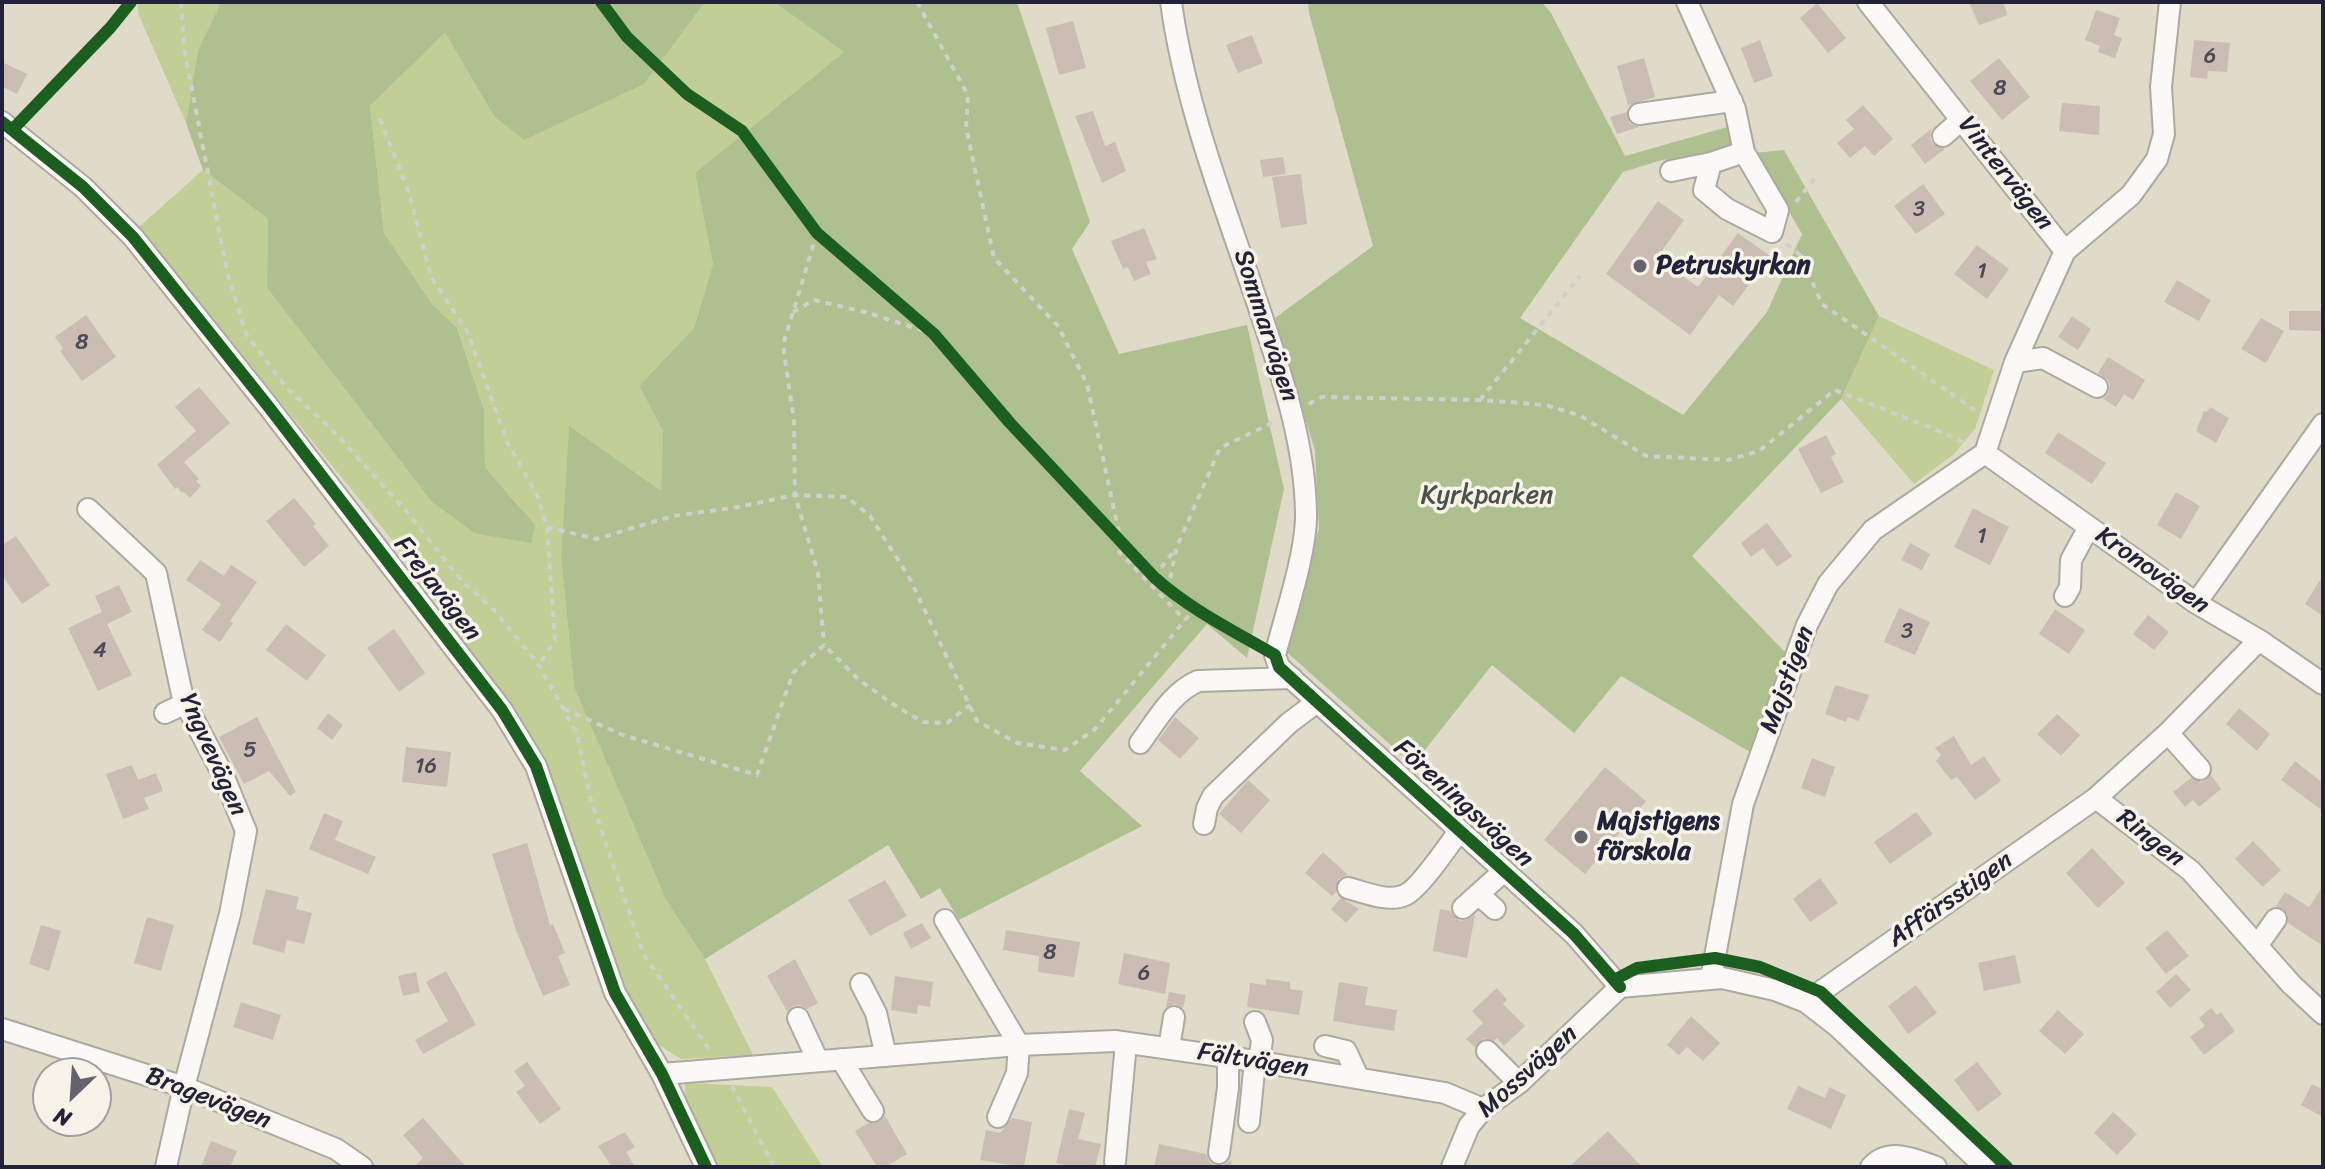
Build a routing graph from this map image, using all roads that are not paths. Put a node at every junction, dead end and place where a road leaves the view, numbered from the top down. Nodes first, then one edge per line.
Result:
1 (1171, 2) edge
2 (1687, 2) edge
3 (1868, 2) edge
4 (2170, 2) edge
5 (1732, 101) junction
6 (1639, 114) dead end
7 (1961, 120) junction
8 (2, 122) edge
9 (1943, 136) dead end
10 (1744, 152) junction
11 (1711, 163) junction
12 (1671, 171) dead end
13 (2065, 251) junction
14 (2015, 362) junction
15 (2097, 387) dead end
16 (2323, 424) edge
17 (1985, 453) junction
18 (88, 509) dead end
19 (2089, 527) junction
20 (2065, 596) dead end
21 (2196, 603) junction
22 (2259, 640) junction
23 (1275, 655) joint
24 (1292, 678) junction
25 (2323, 684) edge
26 (1317, 702) junction
27 (186, 703) junction
28 (165, 713) dead end
29 (2168, 733) junction
30 (1140, 743) dead end
31 (2200, 769) dead end
32 (2096, 798) junction
33 (1204, 824) dead end
34 (1459, 831) junction
35 (1504, 871) junction
36 (1348, 888) dead end
37 (1495, 909) dead end
38 (2276, 919) dead end
39 (945, 920) dead end
40 (2257, 946) junction
41 (1711, 978) junction
42 (861, 984) dead end
43 (1620, 987) junction
44 (1806, 1002) junction
45 (2323, 1014) edge
46 (1174, 1017) dead end
47 (798, 1018) dead end
48 (1255, 1022) dead end
49 (2, 1029) edge
50 (1126, 1043) junction
51 (1019, 1045) junction
52 (1325, 1046) dead end
53 (1169, 1048) junction
54 (1487, 1051) dead end
55 (886, 1056) junction
56 (1228, 1057) junction
57 (841, 1059) junction
58 (818, 1061) junction
59 (1257, 1061) junction
60 (662, 1074) junction
61 (1358, 1077) junction
62 (1519, 1083) junction
63 (184, 1087) junction
64 (1483, 1109) junction
65 (873, 1111) dead end
66 (998, 1117) dead end
67 (1249, 1122) dead end
68 (1219, 1153) dead end
69 (1115, 1162) dead end
70 (1975, 1164) edge
71 (166, 1167) edge
72 (362, 1167) edge
73 (706, 1167) edge
74 (1452, 1167) edge
75 (1871, 1167) edge
76 (1936, 1167) edge

1 - 23 street, Sommarvägen
2 - 5 street
3 - 7 street, Vintervägen
4 - 13 street
5 - 6 street
5 - 10 street
7 - 9 street
7 - 13 street, Vintervägen
8 - 60 street, Frejavägen
10 - 11 street
10 - 11 street
11 - 12 street
13 - 14 street, Vintervägen
14 - 15 street
14 - 17 street, Vintervägen
16 - 21 street
17 - 19 street, Kronovägen
17 - 41 street, Majstigen
18 - 27 street, Yngvevägen
19 - 20 street
19 - 21 street, Kronovägen
21 - 22 street, Kronovägen
22 - 25 street, Kronovägen
22 - 29 street, Ringen
23 - 24 street, Föreningsvägen
24 - 26 street, Föreningsvägen
24 - 30 street
26 - 33 street
26 - 34 street, Föreningsvägen
27 - 28 street
27 - 63 street, Yngvevägen
29 - 31 street
29 - 32 street, Ringen
32 - 40 street, Ringen
32 - 44 street, Affärsstigen
34 - 35 street, Föreningsvägen
34 - 36 street
35 - 37 street
35 - 43 street, Föreningsvägen
38 - 40 street
39 - 51 street
40 - 45 street, Ringen
41 - 43 street
41 - 44 street
42 - 55 street
43 - 62 street, Mossvägen
44 - 70 street
46 - 53 street
47 - 58 street
48 - 59 street
49 - 63 street, Bragevägen
50 - 51 street, Fältvägen
50 - 53 street, Fältvägen
50 - 69 street
51 - 55 street, Fältvägen
51 - 66 street
52 - 61 street
53 - 56 street, Fältvägen
54 - 62 street
55 - 57 street, Fältvägen
56 - 59 street, Fältvägen
56 - 68 street
57 - 58 street, Fältvägen
57 - 65 street
58 - 60 street, Fältvägen
59 - 61 street, Fältvägen
59 - 67 street
60 - 73 street, Frejavägen
61 - 64 street, Fältvägen
62 - 64 street, Mossvägen
63 - 71 street, Yngvevägen
63 - 72 street, Bragevägen
64 - 74 street, Mossvägen
75 - 76 street

